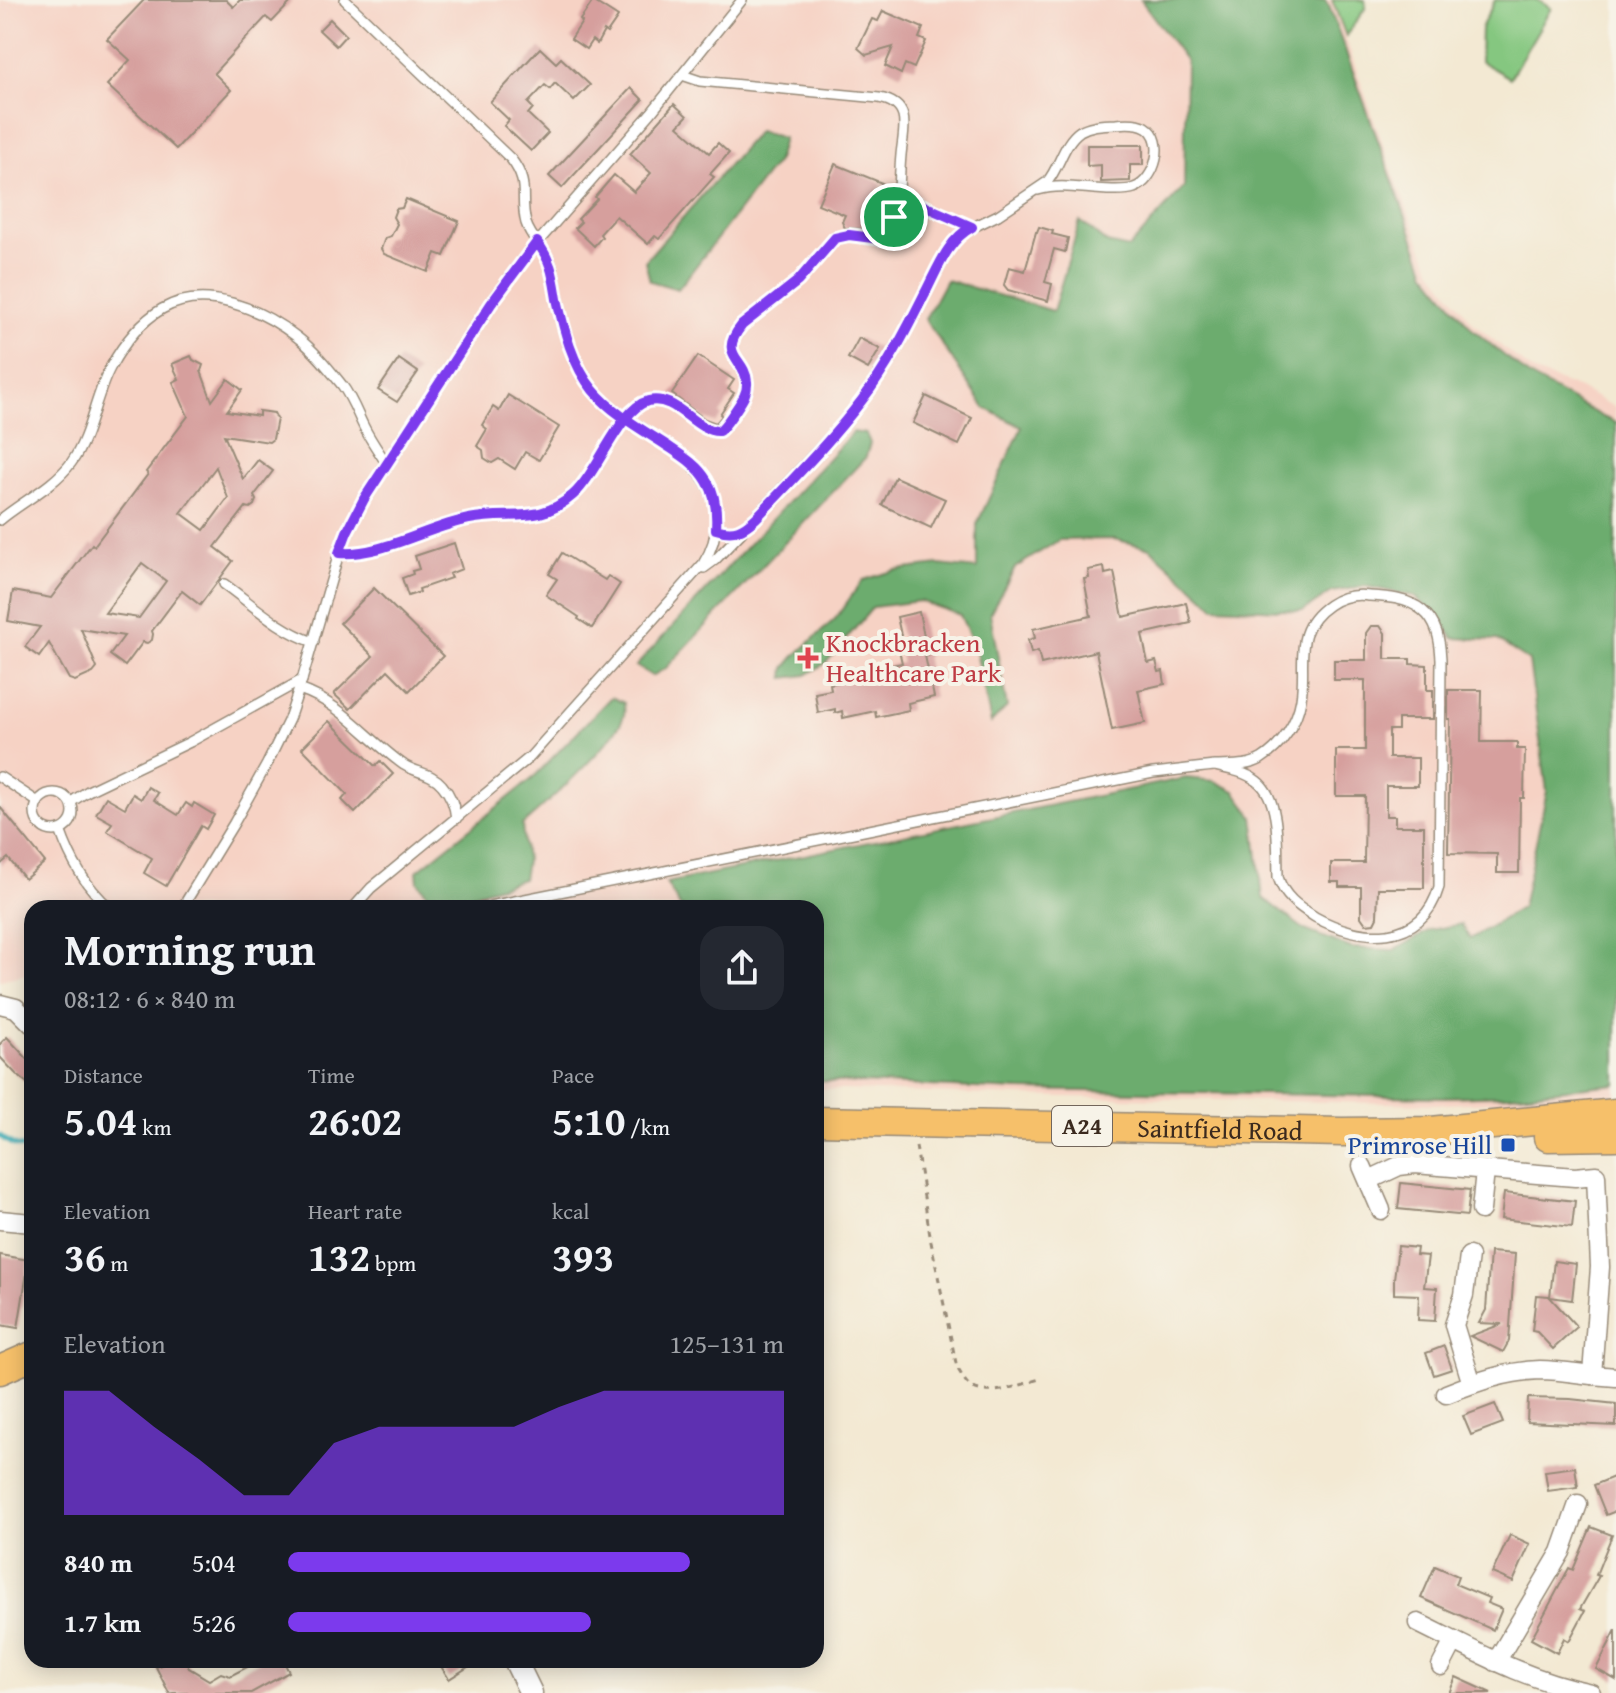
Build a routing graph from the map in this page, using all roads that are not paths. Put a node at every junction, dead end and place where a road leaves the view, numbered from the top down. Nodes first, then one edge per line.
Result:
1 (345, 0) edge
2 (742, 0) edge
3 (682, 75) junction
4 (1038, 190) junction
5 (537, 242) junction
6 (625, 418) junction
7 (387, 464) junction
8 (0, 520) edge
9 (747, 526) junction
10 (716, 529) junction
11 (339, 553) junction
12 (693, 576) junction
13 (224, 584) dead end
14 (314, 642) junction
15 (301, 684) junction
16 (1215, 766) junction
17 (0, 777) edge
18 (38, 802) junction
19 (71, 802) junction
20 (456, 819) junction
21 (60, 830) junction
22 (101, 900) edge
23 (187, 900) edge
24 (360, 900) edge
25 (520, 900) edge
26 (0, 1004) edge
27 (24, 1016) edge
28 (1616, 1113) edge
29 (824, 1121) edge
30 (1431, 1131) junction
31 (1616, 1136) edge
32 (1485, 1171) junction
33 (1616, 1182) edge
34 (1596, 1184) junction
35 (1381, 1210) dead end
36 (1481, 1210) dead end
37 (0, 1220) edge
38 (24, 1222) edge
39 (1469, 1256) dead end
40 (24, 1360) edge
41 (0, 1370) edge
42 (1592, 1375) junction
43 (1616, 1377) edge
44 (1472, 1384) junction
45 (1446, 1394) dead end
46 (1578, 1504) dead end
47 (1418, 1623) dead end
48 (1454, 1641) junction
49 (1496, 1662) junction
50 (1441, 1666) dead end
51 (519, 1668) edge
52 (531, 1693) edge
53 (1591, 1693) edge

1 - 5 lane
2 - 3 lane
3 - 5 lane
3 - 6 lane
4 - 4 lane
4 - 9 lane
5 - 6 lane
5 - 7 lane
6 - 10 lane
6 - 11 lane
7 - 8 lane
7 - 11 lane
9 - 10 lane
9 - 12 lane
10 - 12 lane
11 - 14 lane
12 - 20 lane
13 - 14 lane
14 - 15 lane
15 - 19 lane
15 - 20 lane
15 - 23 lane
16 - 16 lane
16 - 25 lane
17 - 18 lane
18 - 19 lane
18 - 21 lane
19 - 21 lane
20 - 24 lane
21 - 22 lane
26 - 27 street
28 - 30 highway, Saintfield Road / A24
29 - 30 highway, Saintfield Road / A24
30 - 31 highway, Saintfield Road / A24
32 - 34 street
32 - 35 street
32 - 36 street
33 - 34 street
34 - 42 street
37 - 38 street
39 - 44 street
40 - 41 highway
42 - 43 street
42 - 44 street
44 - 45 street
46 - 49 street
47 - 48 street
48 - 49 street
48 - 50 street
49 - 53 street
51 - 52 street

